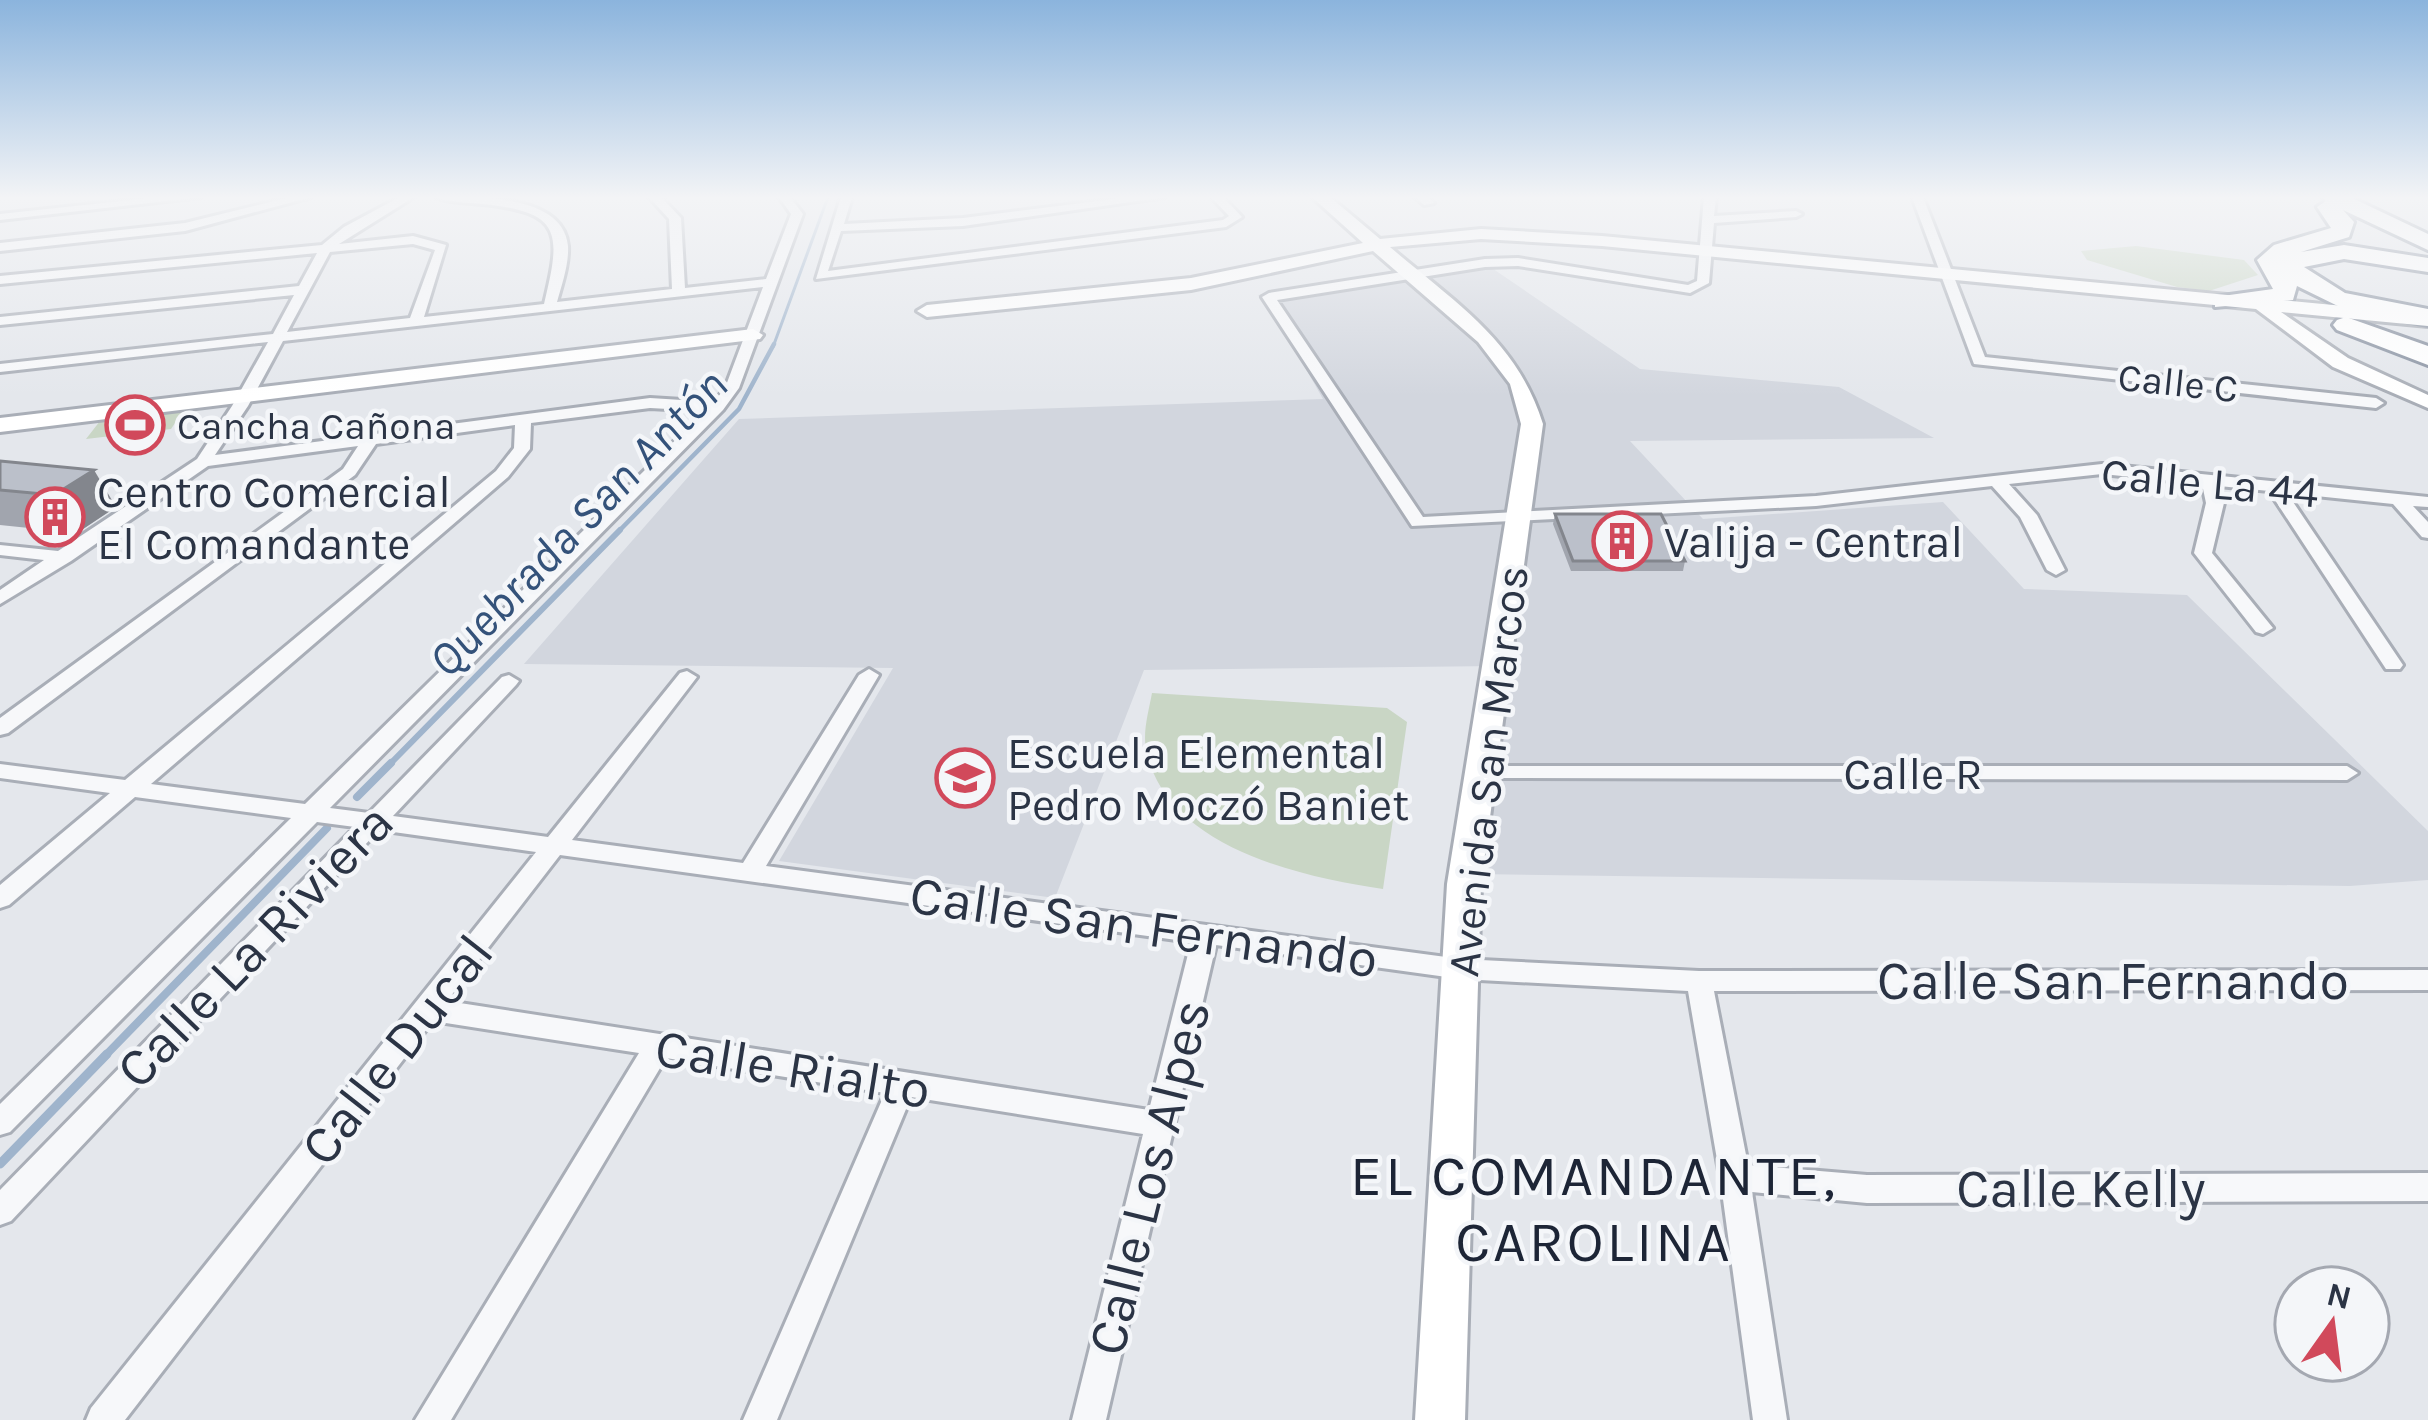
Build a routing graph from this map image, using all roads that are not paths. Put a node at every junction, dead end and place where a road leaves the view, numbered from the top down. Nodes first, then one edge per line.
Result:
1 (170, 263) edge
2 (317, 263) edge
3 (436, 263) edge
4 (558, 263) edge
5 (677, 263) edge
6 (780, 263) edge
7 (825, 263) edge
8 (916, 263) edge
9 (1321, 263) edge
10 (1402, 263) edge
11 (1483, 263) edge
12 (1526, 263) edge
13 (1704, 263) edge
14 (1804, 263) edge
15 (1942, 263) edge
16 (2271, 263) edge
17 (2295, 263) edge
18 (1415, 275) junction
19 (1946, 275) junction
20 (0, 280) edge
21 (773, 282) junction
22 (302, 290) junction
23 (679, 292) junction
24 (2224, 302) junction
25 (550, 305) junction
26 (2267, 310) junction
27 (929, 315) dead end
28 (2323, 319) junction
29 (416, 320) junction
30 (0, 321) edge
31 (2428, 322) edge
32 (753, 335) junction
33 (277, 338) junction
34 (2428, 357) edge
35 (0, 368) edge
36 (245, 395) junction
37 (2428, 402) edge
38 (2376, 404) dead end
39 (718, 407) junction
40 (524, 420) junction
41 (0, 424) edge
42 (368, 444) junction
43 (203, 462) junction
44 (2210, 479) junction
45 (1998, 483) junction
46 (2274, 486) junction
47 (2398, 499) junction
48 (2428, 502) edge
49 (1519, 517) junction
50 (2428, 533) edge
51 (0, 550) edge
52 (64, 556) junction
53 (2056, 570) dead end
54 (0, 598) edge
55 (2263, 628) dead end
56 (2393, 665) dead end
57 (869, 675) dead end
58 (687, 677) dead end
59 (509, 681) dead end
60 (0, 728) edge
61 (0, 771) edge
62 (2347, 772) dead end
63 (1480, 773) junction
64 (131, 789) junction
65 (311, 814) junction
66 (370, 823) junction
67 (556, 846) junction
68 (750, 872) junction
69 (0, 899) edge
70 (1206, 934) junction
71 (1461, 969) junction
72 (1699, 981) junction
73 (2427, 981) edge
74 (427, 1009) junction
75 (658, 1048) junction
76 (902, 1085) junction
77 (0, 1124) edge
78 (1160, 1124) junction
79 (1735, 1177) junction
80 (2428, 1186) edge
81 (0, 1211) edge
82 (103, 1420) edge
83 (432, 1420) edge
84 (760, 1420) edge
85 (1089, 1420) edge
86 (1440, 1420) edge
87 (1770, 1420) edge

1 - 20 street
2 - 22 street
3 - 29 street
4 - 25 street
5 - 23 street
6 - 21 street
7 - 8 street
9 - 27 street
10 - 18 street, Avenida San Marcos
11 - 18 street
12 - 13 street
14 - 19 street
15 - 19 street
16 - 24 highway
17 - 31 highway
18 - 49 street, Avenida San Marcos
18 - 49 street, Calle La 44
19 - 24 street
19 - 26 street
19 - 38 street, Calle C
21 - 23 street
21 - 32 street
22 - 30 street
22 - 33 street
23 - 25 street
24 - 26 street
25 - 29 street
26 - 28 street
26 - 31 street
26 - 37 street
28 - 31 street
28 - 34 highway
29 - 33 street
32 - 36 street
32 - 39 street
33 - 35 street
33 - 36 street
36 - 41 street
36 - 43 street
39 - 40 street
39 - 65 street
40 - 42 street
40 - 64 street
42 - 43 street
42 - 60 street
43 - 52 street
44 - 45 street, Calle La 44
44 - 46 street, Calle La 44
44 - 55 street
45 - 49 street, Calle La 44
45 - 53 street
46 - 47 street, Calle La 44
46 - 56 street
47 - 48 street, Calle La 44
47 - 50 street
49 - 63 street, Avenida San Marcos
51 - 52 street
52 - 54 street
57 - 68 street
58 - 67 street, Calle Ducal
59 - 66 street, Calle La Riviera
61 - 64 street, Calle San Fernando
62 - 63 street, Calle R
63 - 71 street, Avenida San Marcos
64 - 65 street, Calle San Fernando
64 - 69 street
65 - 66 street, Calle San Fernando
65 - 77 street
66 - 67 street, Calle San Fernando
66 - 81 street, Calle La Riviera
67 - 68 street, Calle San Fernando
67 - 74 street, Calle Ducal
68 - 70 street, Calle San Fernando
70 - 71 street, Calle San Fernando
70 - 78 street, Calle Los Alpes
71 - 72 street, Calle San Fernando
71 - 86 street, Avenida San Marcos
72 - 73 street, Calle San Fernando
72 - 79 street
74 - 75 street, Calle Rialto
74 - 82 street, Calle Ducal
75 - 76 street, Calle Rialto
75 - 83 street
76 - 78 street, Calle Rialto
76 - 84 street
78 - 85 street, Calle Los Alpes
79 - 80 street, Calle Kelly
79 - 87 street

